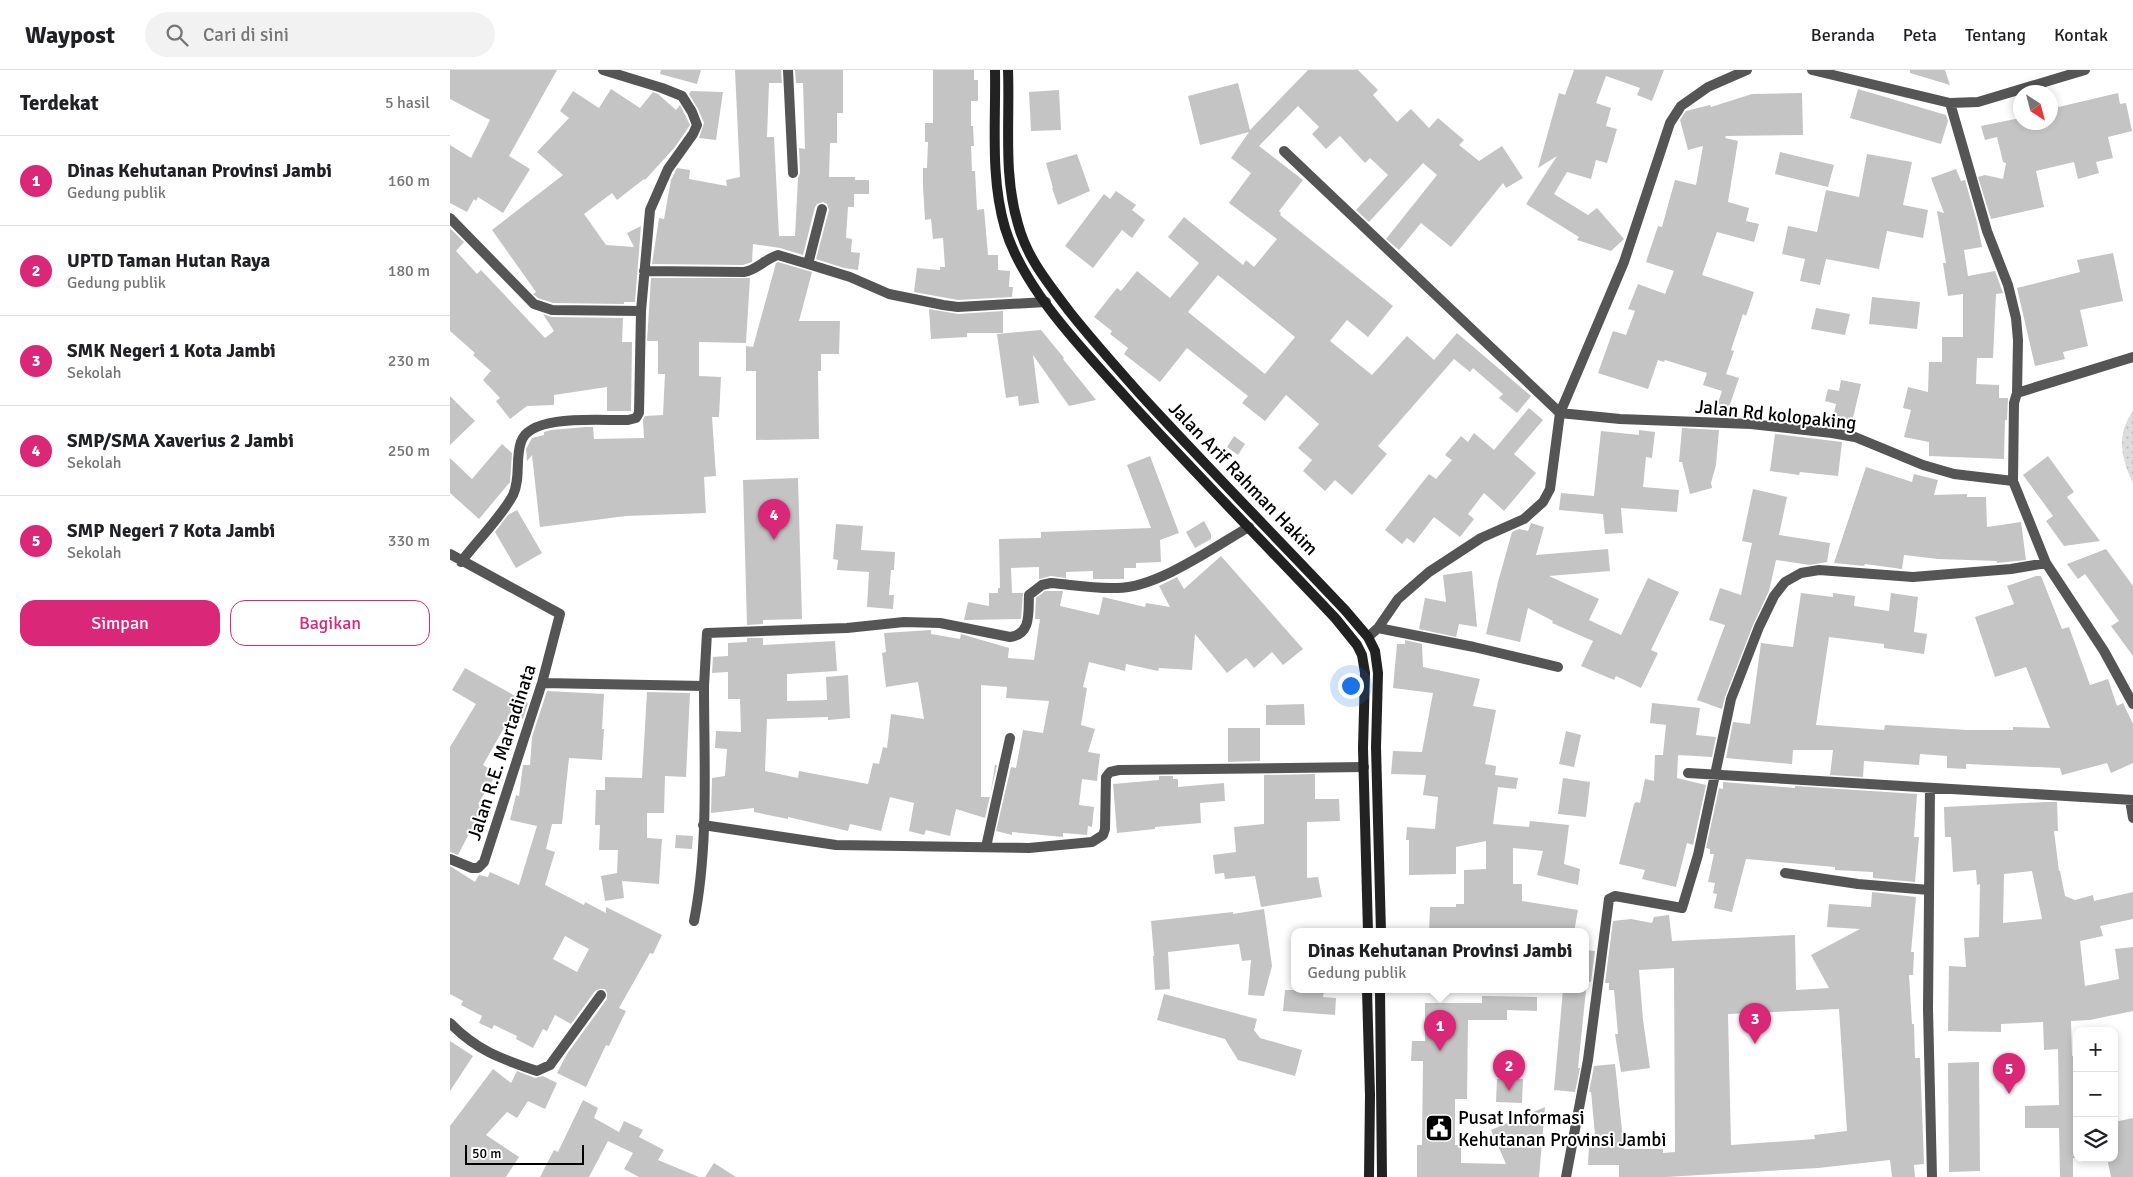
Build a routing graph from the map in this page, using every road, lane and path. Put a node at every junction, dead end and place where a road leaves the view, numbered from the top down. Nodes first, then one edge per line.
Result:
1 (603, 70) edge
2 (788, 70) edge
3 (995, 70) edge
4 (1008, 70) edge
5 (1746, 70) edge
6 (1812, 70) edge
7 (2085, 70) edge
8 (1950, 103) junction
9 (1284, 151) dead end
10 (793, 173) dead end
11 (822, 210) dead end
12 (450, 218) edge
13 (808, 264) junction
14 (644, 271) junction
15 (1046, 302) junction
16 (641, 311) junction
17 (2133, 357) edge
18 (2016, 394) junction
19 (1560, 413) junction
20 (2013, 481) junction
21 (1228, 486) junction
22 (1218, 495) junction
23 (1249, 527) junction
24 (450, 554) edge
25 (461, 562) junction
26 (2046, 563) junction
27 (1378, 628) junction
28 (1368, 637) junction
29 (1558, 667) dead end
30 (1365, 673) junction
31 (1378, 673) junction
32 (542, 684) junction
33 (704, 686) junction
34 (2133, 704) edge
35 (1010, 738) dead end
36 (1376, 747) junction
37 (1363, 748) junction
38 (1364, 767) junction
39 (1688, 773) dead end
40 (1715, 775) junction
41 (1930, 788) junction
42 (2132, 800) edge
43 (2133, 818) edge
44 (703, 825) junction
45 (986, 847) junction
46 (450, 860) edge
47 (1785, 873) dead end
48 (1929, 890) junction
49 (694, 921) dead end
50 (1368, 928) edge
51 (1381, 928) edge
52 (1367, 993) edge
53 (1380, 993) edge
54 (601, 995) dead end
55 (450, 1023) edge
56 (1369, 1177) edge
57 (1382, 1177) edge
58 (1566, 1177) edge
59 (1932, 1177) edge

1 - 14 street
2 - 10 street
3 - 15 main road, Jalan Arif Rahman Hakim
4 - 21 main road, Jalan Arif Rahman Hakim
5 - 19 street
6 - 8 street
7 - 8 street
8 - 18 street
9 - 19 street
11 - 13 street
12 - 16 street
13 - 14 street
13 - 15 street
14 - 16 street
15 - 22 main road, Jalan Arif Rahman Hakim
16 - 25 street
17 - 18 street
18 - 20 street
19 - 20 street, Jalan Rd kolopaking
19 - 27 street
20 - 26 street
21 - 22 main road
21 - 28 main road, Jalan Arif Rahman Hakim
22 - 23 main road, Jalan Arif Rahman Hakim
23 - 30 main road, Jalan Arif Rahman Hakim
23 - 33 street
24 - 25 street
25 - 32 street, Jalan R.E. Martadinata
26 - 34 street
26 - 40 street
27 - 28 street
27 - 29 street
28 - 31 main road, Jalan Arif Rahman Hakim
30 - 31 main road
30 - 37 main road, Jalan Arif Rahman Hakim
31 - 36 main road, Jalan Arif Rahman Hakim
32 - 33 street
32 - 46 street, Jalan R.E. Martadinata
33 - 44 street
35 - 45 street
36 - 37 main road
36 - 51 main road, Jalan Arif Rahman Hakim
37 - 38 main road, Jalan Arif Rahman Hakim
38 - 45 street
38 - 50 main road, Jalan Arif Rahman Hakim
39 - 40 street
40 - 41 street
40 - 58 street
41 - 42 street
41 - 48 street
42 - 43 street
44 - 45 street
44 - 49 street
47 - 48 street
48 - 59 street
52 - 56 main road
53 - 57 main road
54 - 55 street

